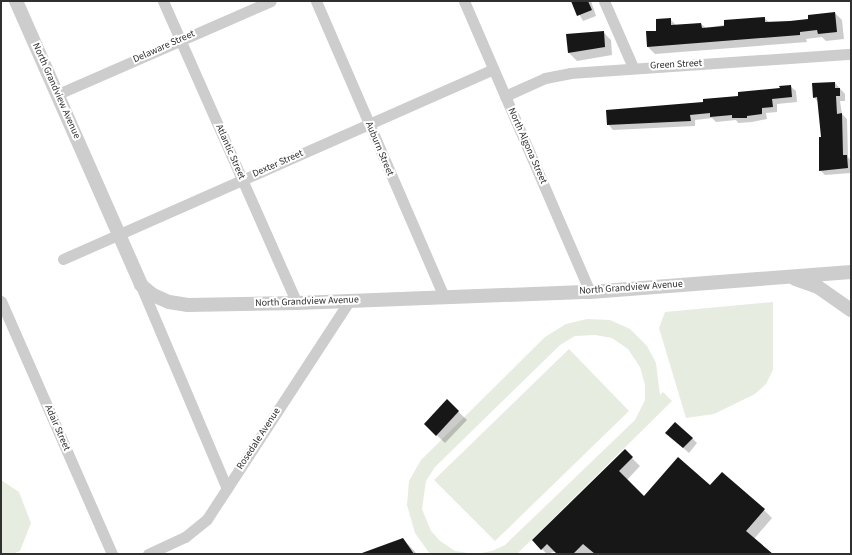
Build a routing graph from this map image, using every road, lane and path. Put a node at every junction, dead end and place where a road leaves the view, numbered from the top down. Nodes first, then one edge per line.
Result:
1 (16, 1) edge
2 (163, 1) edge
3 (271, 1) edge
4 (316, 1) edge
5 (464, 1) edge
6 (604, 1) edge
7 (180, 40) junction
8 (851, 54) edge
9 (633, 67) junction
10 (493, 69) junction
11 (58, 94) junction
12 (504, 96) junction
13 (369, 124) junction
14 (243, 180) junction
15 (118, 235) junction
16 (63, 259) dead end
17 (851, 272) edge
18 (789, 277) junction
19 (141, 285) junction
20 (590, 292) junction
21 (444, 297) junction
22 (1, 301) edge
23 (349, 301) junction
24 (297, 303) junction
25 (851, 310) edge
26 (227, 489) junction
27 (112, 554) edge
28 (148, 554) edge

1 - 11 street, North Grandview Avenue
2 - 7 street, Atlantic Street
3 - 7 street, Delaware Street
4 - 13 street, Auburn Street
5 - 10 street, North Algona Street
6 - 9 street
7 - 11 street, Delaware Street
7 - 14 street, Atlantic Street
8 - 9 street, Green Street
9 - 12 street, Green Street
10 - 12 street, North Algona Street
10 - 13 street, Dexter Street
11 - 15 street, North Grandview Avenue
12 - 20 street, North Algona Street
13 - 14 street, Dexter Street
13 - 21 street, Auburn Street
14 - 15 street, Dexter Street
14 - 24 street, Atlantic Street
15 - 16 street, Dexter Street
15 - 19 street, North Grandview Avenue
17 - 18 street, North Grandview Avenue
18 - 20 street, North Grandview Avenue
18 - 25 street, North Grandview Avenue
19 - 24 street, North Grandview Avenue
19 - 26 street
20 - 21 street, North Grandview Avenue
21 - 23 street, North Grandview Avenue
22 - 27 street, Adair Street
23 - 24 street, North Grandview Avenue
23 - 26 street, Rosedale Avenue
26 - 28 street, Rosedale Avenue

